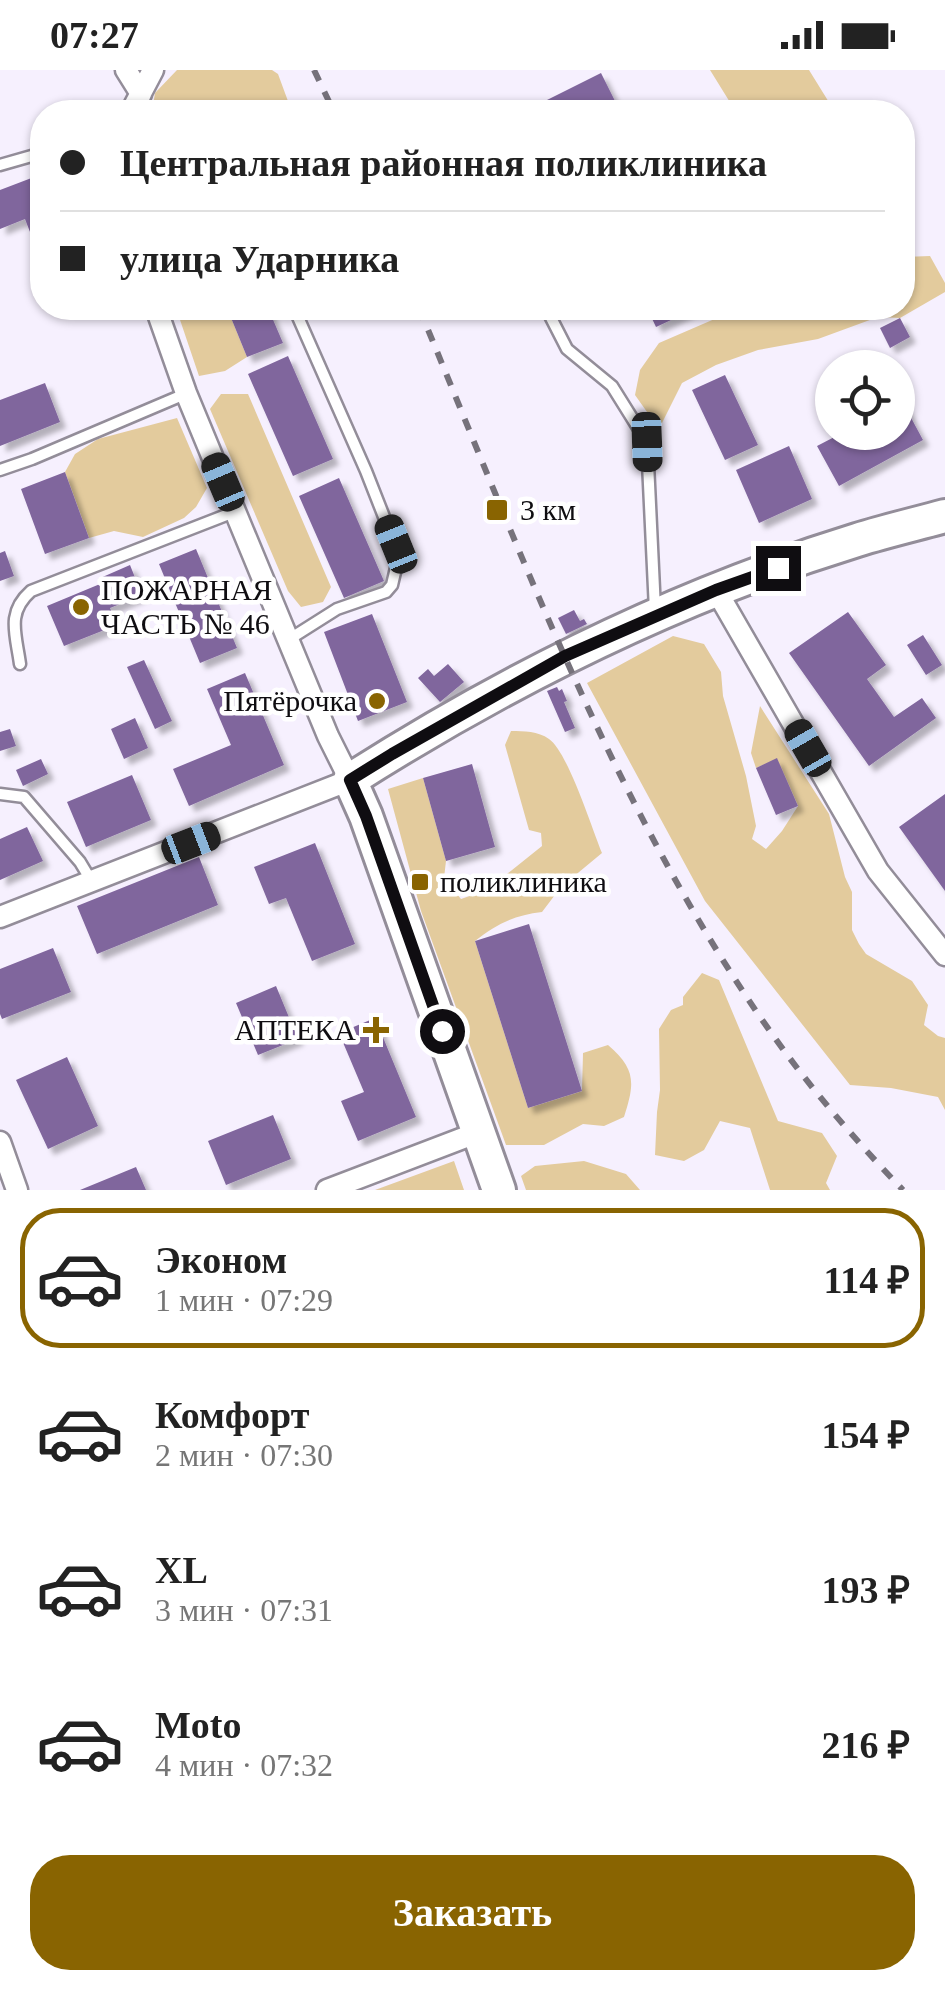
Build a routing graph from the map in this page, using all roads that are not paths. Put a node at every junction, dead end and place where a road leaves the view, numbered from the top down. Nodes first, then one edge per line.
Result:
1 (126, 70) edge
2 (153, 70) edge
3 (135, 100) edge
4 (138, 100) edge
5 (30, 156) edge
6 (0, 165) edge
7 (160, 320) edge
8 (299, 320) edge
9 (552, 320) edge
10 (186, 393) junction
11 (0, 470) edge
12 (235, 512) junction
13 (945, 516) edge
14 (716, 590) junction
15 (656, 616) junction
16 (288, 640) junction
17 (20, 664) dead end
18 (350, 780) junction
19 (0, 794) edge
20 (92, 882) junction
21 (0, 918) edge
22 (945, 955) edge
23 (479, 1132) junction
24 (0, 1142) edge
25 (18, 1190) edge
26 (328, 1190) edge
27 (499, 1190) edge

1 - 3 street
2 - 4 street
5 - 6 lane
7 - 10 street
8 - 16 lane
9 - 15 lane
10 - 11 lane
10 - 12 street
12 - 16 street
12 - 17 lane
13 - 14 main road
14 - 15 main road
14 - 22 street
15 - 18 main road
16 - 18 street
18 - 20 street
18 - 23 main road
19 - 20 lane
20 - 21 street
23 - 26 street
23 - 27 main road
24 - 25 street

